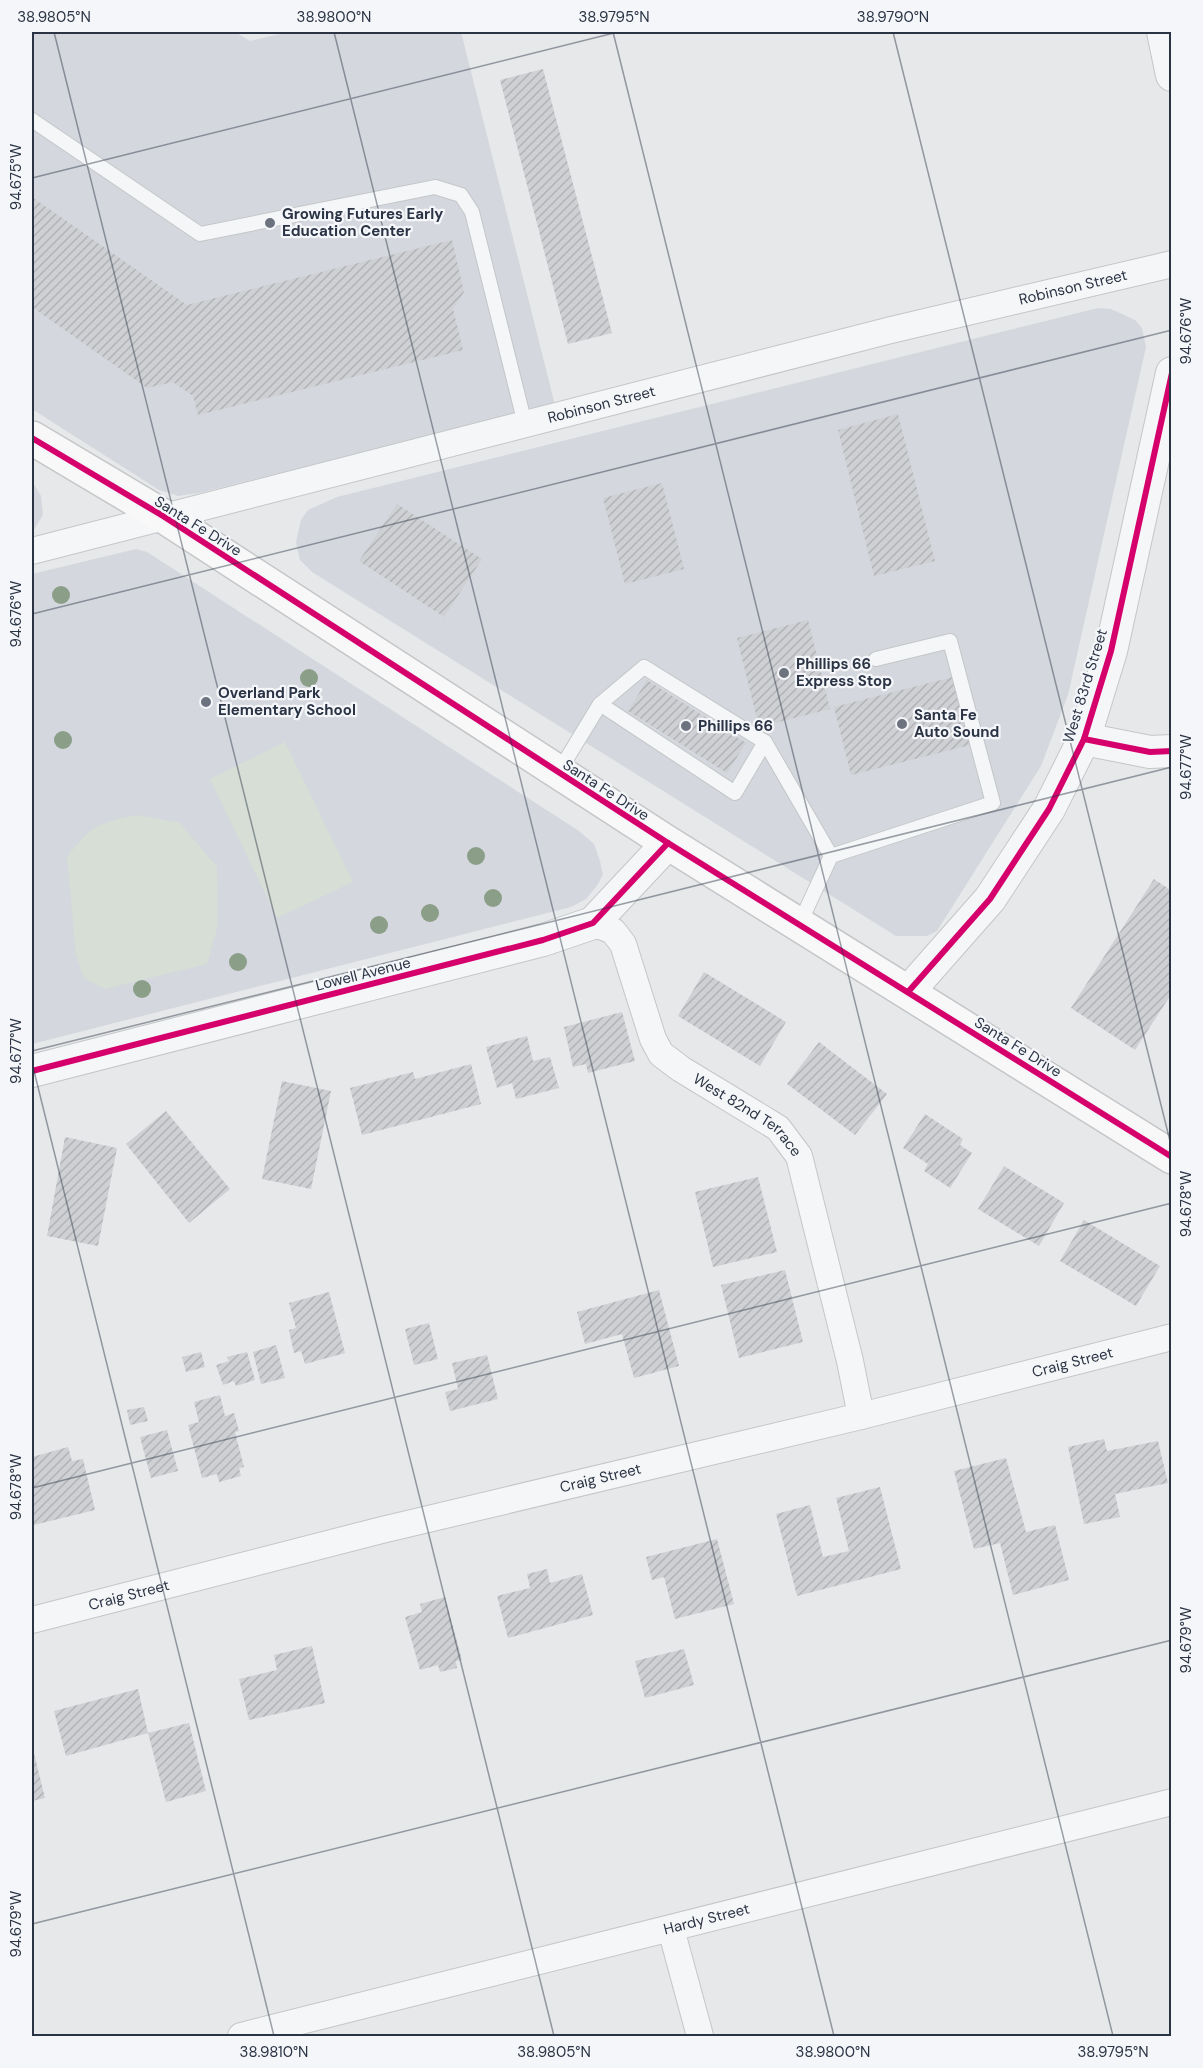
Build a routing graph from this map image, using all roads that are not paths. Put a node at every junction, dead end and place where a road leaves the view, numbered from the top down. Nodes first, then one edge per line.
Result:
1 (1163, 32) edge
2 (1172, 75) edge
3 (32, 120) edge
4 (1172, 264) edge
5 (1172, 373) edge
6 (525, 424) junction
7 (32, 438) edge
8 (163, 516) junction
9 (32, 551) edge
10 (876, 659) dead end
11 (600, 705) junction
12 (1084, 739) junction
13 (765, 742) junction
14 (1172, 751) edge
15 (558, 772) junction
16 (668, 843) junction
17 (831, 856) junction
18 (593, 923) junction
19 (799, 925) junction
20 (908, 992) junction
21 (32, 1071) edge
22 (1172, 1157) edge
23 (1172, 1337) edge
24 (861, 1416) junction
25 (32, 1620) edge
26 (1172, 1802) edge
27 (671, 1929) junction
28 (241, 2037) edge
29 (700, 2037) edge

1 - 2 street
3 - 6 lane
4 - 6 street, Robinson Street
5 - 12 street, West 83rd Street
6 - 8 street, Robinson Street
7 - 8 main road, Santa Fe Drive
8 - 9 street, Robinson Street
8 - 15 main road, Santa Fe Drive
10 - 17 lane
11 - 13 lane
11 - 13 lane
11 - 15 lane
12 - 14 street
12 - 20 street, West 83rd Street
13 - 17 lane
15 - 16 main road, Santa Fe Drive
16 - 18 street, Lowell Avenue
16 - 19 main road, Santa Fe Drive
17 - 19 lane
18 - 21 street, Lowell Avenue
18 - 24 street, West 82nd Terrace
19 - 20 main road, Santa Fe Drive
20 - 22 main road, Santa Fe Drive
23 - 24 street, Craig Street
24 - 25 street, Craig Street
26 - 27 street, Hardy Street
27 - 28 street, Hardy Street
27 - 29 street

